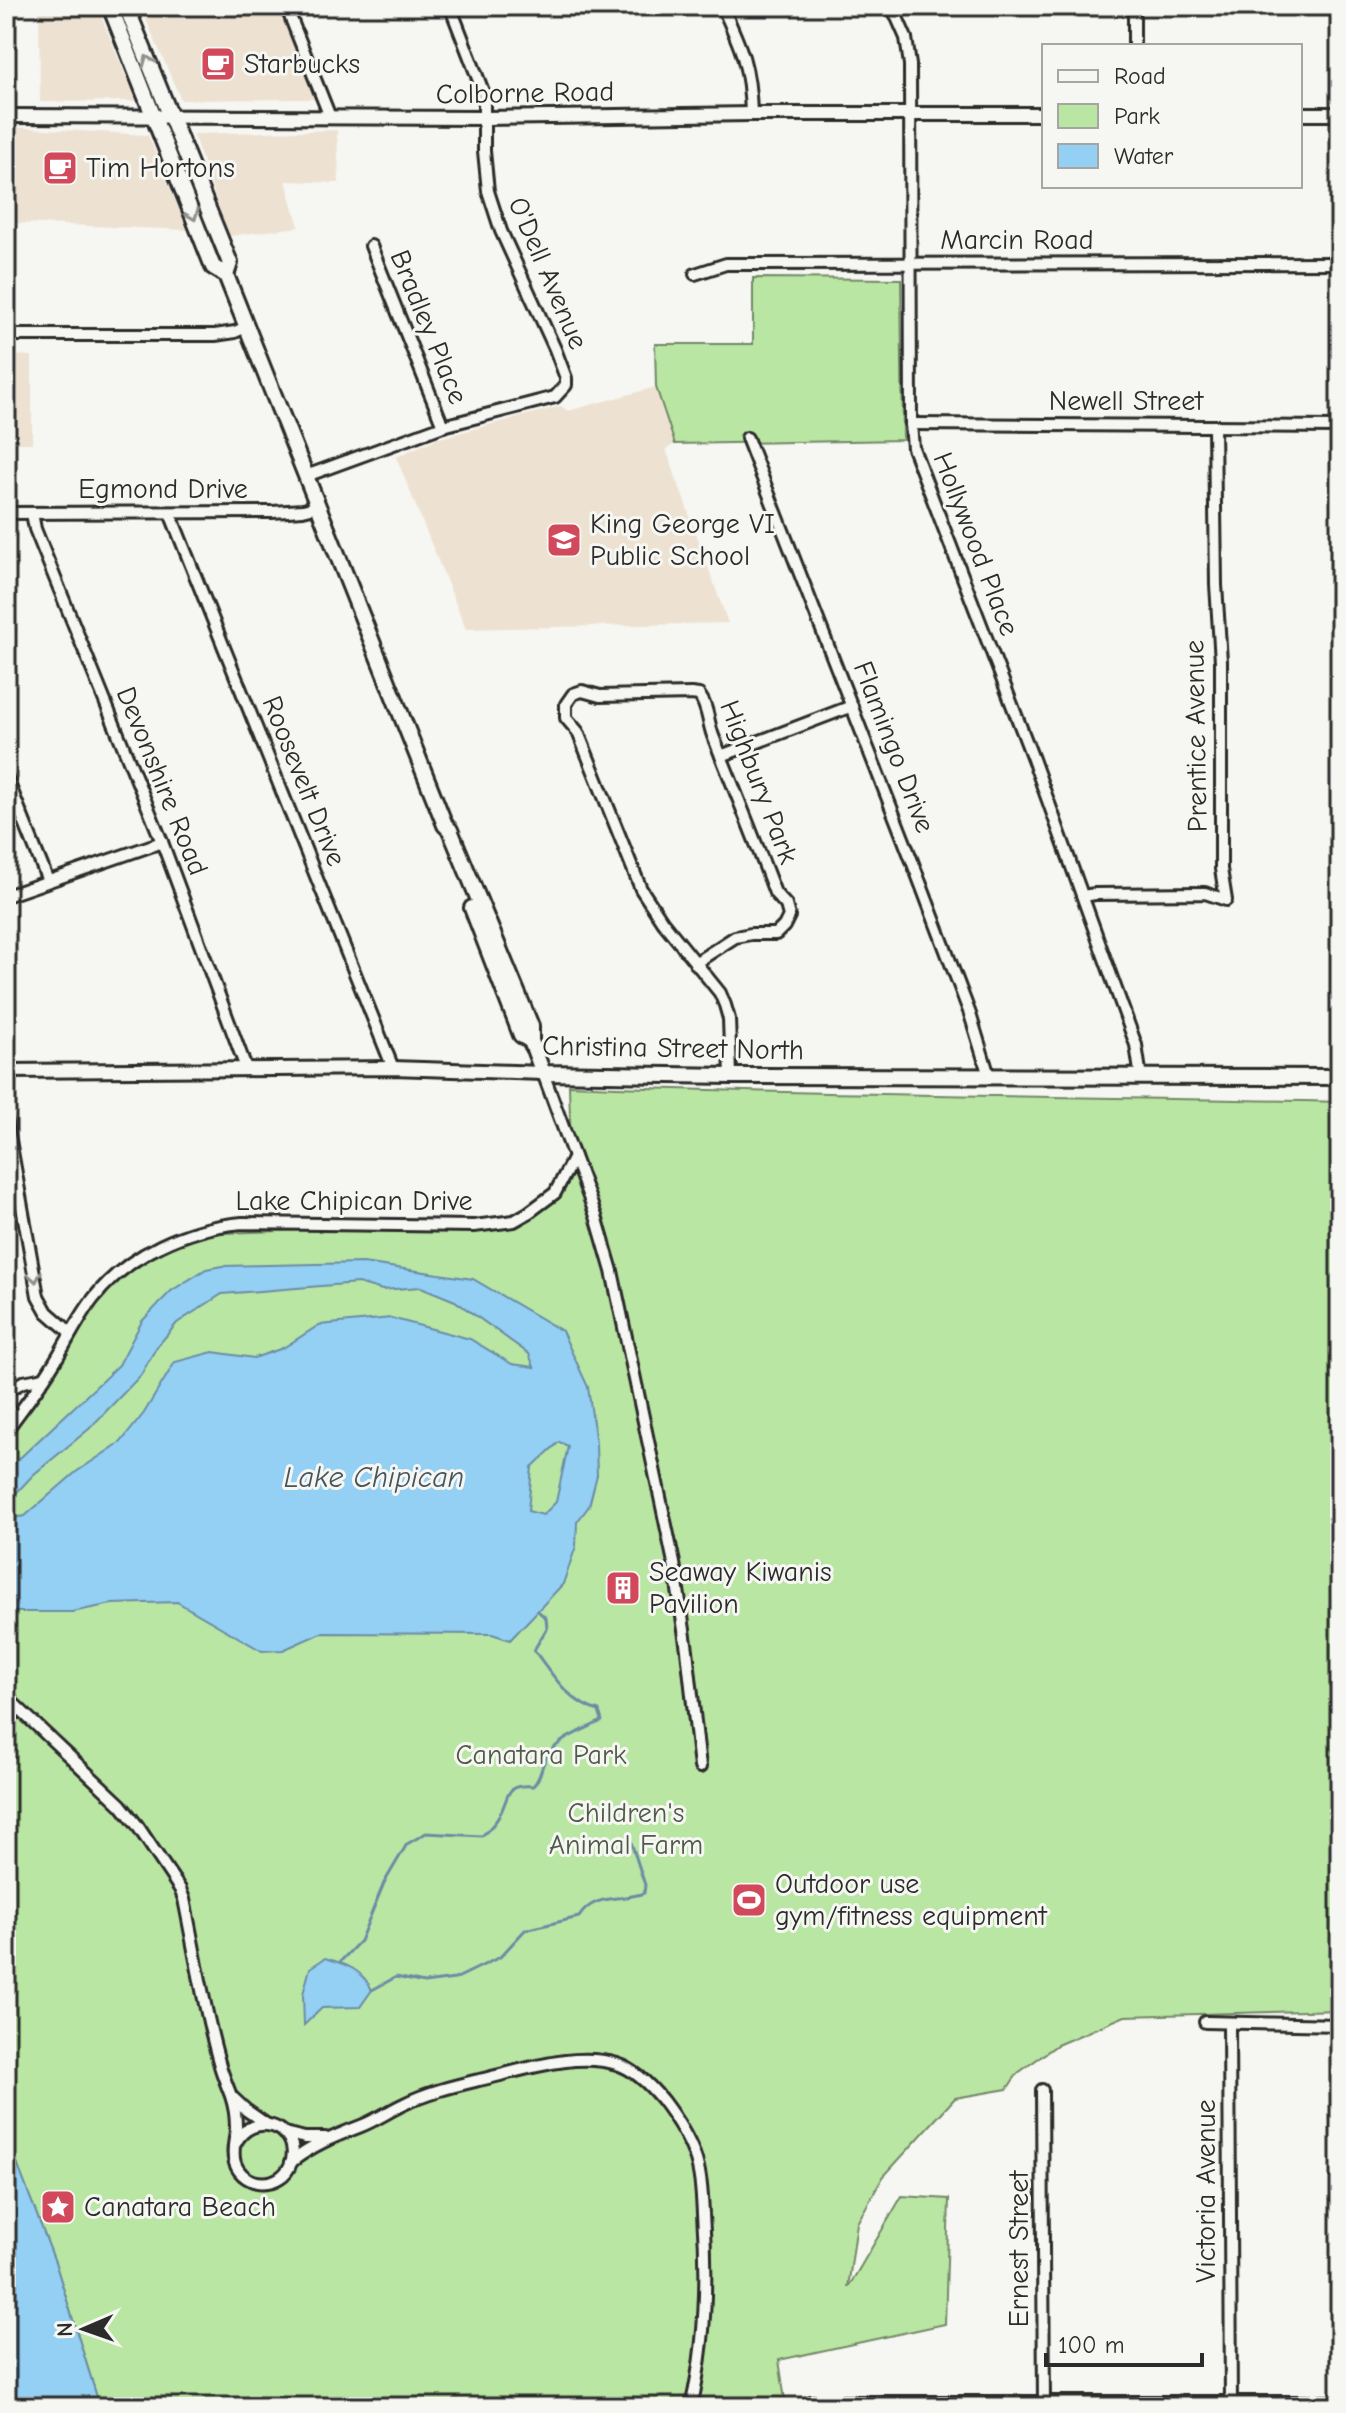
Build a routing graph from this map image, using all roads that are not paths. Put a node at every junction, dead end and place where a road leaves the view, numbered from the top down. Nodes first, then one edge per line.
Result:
1 (110, 6) edge
2 (126, 6) edge
3 (286, 6) edge
4 (450, 6) edge
5 (722, 6) edge
6 (892, 6) edge
7 (1134, 6) edge
8 (1134, 44) edge
9 (751, 114) junction
10 (910, 114) junction
11 (1042, 114) edge
12 (1302, 114) edge
13 (1340, 114) edge
14 (6, 116) edge
15 (154, 116) junction
16 (170, 116) junction
17 (330, 117) junction
18 (486, 118) junction
19 (371, 246) dead end
20 (1340, 263) edge
21 (911, 264) junction
22 (695, 274) dead end
23 (226, 275) junction
24 (246, 327) junction
25 (6, 335) edge
26 (911, 424) junction
27 (443, 426) junction
28 (1214, 426) junction
29 (1340, 427) edge
30 (747, 438) dead end
31 (306, 476) junction
32 (319, 506) junction
33 (6, 513) edge
34 (32, 513) junction
35 (170, 513) junction
36 (852, 706) junction
37 (721, 756) junction
38 (6, 776) edge
39 (162, 842) junction
40 (48, 881) junction
41 (6, 896) edge
42 (1083, 896) junction
43 (695, 963) junction
44 (246, 1068) junction
45 (393, 1068) junction
46 (6, 1071) edge
47 (543, 1073) junction
48 (731, 1076) junction
49 (989, 1076) junction
50 (1340, 1077) edge
51 (1141, 1078) junction
52 (6, 1118) edge
53 (574, 1157) junction
54 (71, 1333) junction
55 (44, 1378) junction
56 (6, 1391) edge
57 (6, 1431) edge
58 (6, 1692) edge
59 (700, 1767) dead end
60 (1205, 2022) dead end
61 (1229, 2023) junction
62 (1340, 2025) edge
63 (1042, 2090) dead end
64 (231, 2095) junction
65 (268, 2124) junction
66 (284, 2133) junction
67 (330, 2137) junction
68 (235, 2144) junction
69 (291, 2162) junction
70 (811, 2402) dead end
71 (1340, 2402) edge
72 (1044, 2404) edge
73 (1231, 2405) edge
74 (691, 2407) edge

1 - 15 main road
16 -> 2 main road
3 - 17 street
4 - 18 street, O'Dell Avenue
5 - 9 street
6 - 10 street, Hollywood Place
7 - 8 street
9 - 10 street, Colborne Road
9 - 18 street, Colborne Road
10 - 11 street, Colborne Road
10 - 21 street, Hollywood Place
12 - 13 street
14 - 15 street, Colborne Road
15 - 16 street, Colborne Road
15 -> 23 main road
16 - 17 street, Colborne Road
16 - 23 main road
17 - 18 street, Colborne Road
18 - 27 street, O'Dell Avenue
19 - 27 street, Bradley Place
20 - 21 street, Marcin Road
21 - 22 street, Marcin Road
21 - 26 street, Hollywood Place
23 - 24 main road
24 - 25 street
24 - 31 main road
26 - 28 street, Newell Street
26 - 42 street, Hollywood Place
27 - 31 street
28 - 29 street, Newell Street
28 - 42 street, Prentice Avenue
30 - 36 street, Flamingo Drive
31 - 32 main road
32 - 35 street, Egmond Drive
32 - 47 main road
33 - 34 street, Egmond Drive
34 - 35 street, Egmond Drive
34 - 39 street, Devonshire Road
35 - 45 street, Roosevelt Drive
36 - 37 street
36 - 49 street, Flamingo Drive
37 - 43 street, Highbury Park
37 - 43 street, Highbury Park
38 - 40 street
39 - 40 street
39 - 44 street, Devonshire Road
40 - 41 street
42 - 51 street, Hollywood Place
43 - 48 street, Highbury Park
44 - 45 street, Christina Street North
44 - 46 street, Christina Street North
45 - 47 street, Christina Street North
47 - 48 main road, Christina Street North
47 - 53 street
48 - 49 main road, Christina Street North
49 - 51 main road, Christina Street North
50 - 51 main road, Christina Street North
52 -> 54 street
53 - 54 street, Lake Chipican Drive
53 - 59 street
54 - 55 street, Lake Chipican Drive
55 - 56 street
55 - 57 street, Lake Chipican Drive
58 - 64 street
60 - 61 street
61 - 62 street
61 - 73 street, Victoria Avenue
63 - 72 street, Ernest Street
64 - 65 street
64 - 68 street
65 - 66 street
65 - 68 street
66 - 67 street
66 - 69 street
67 - 69 street
67 - 74 street
68 - 69 street
70 - 72 street
71 - 73 street
72 - 73 street

